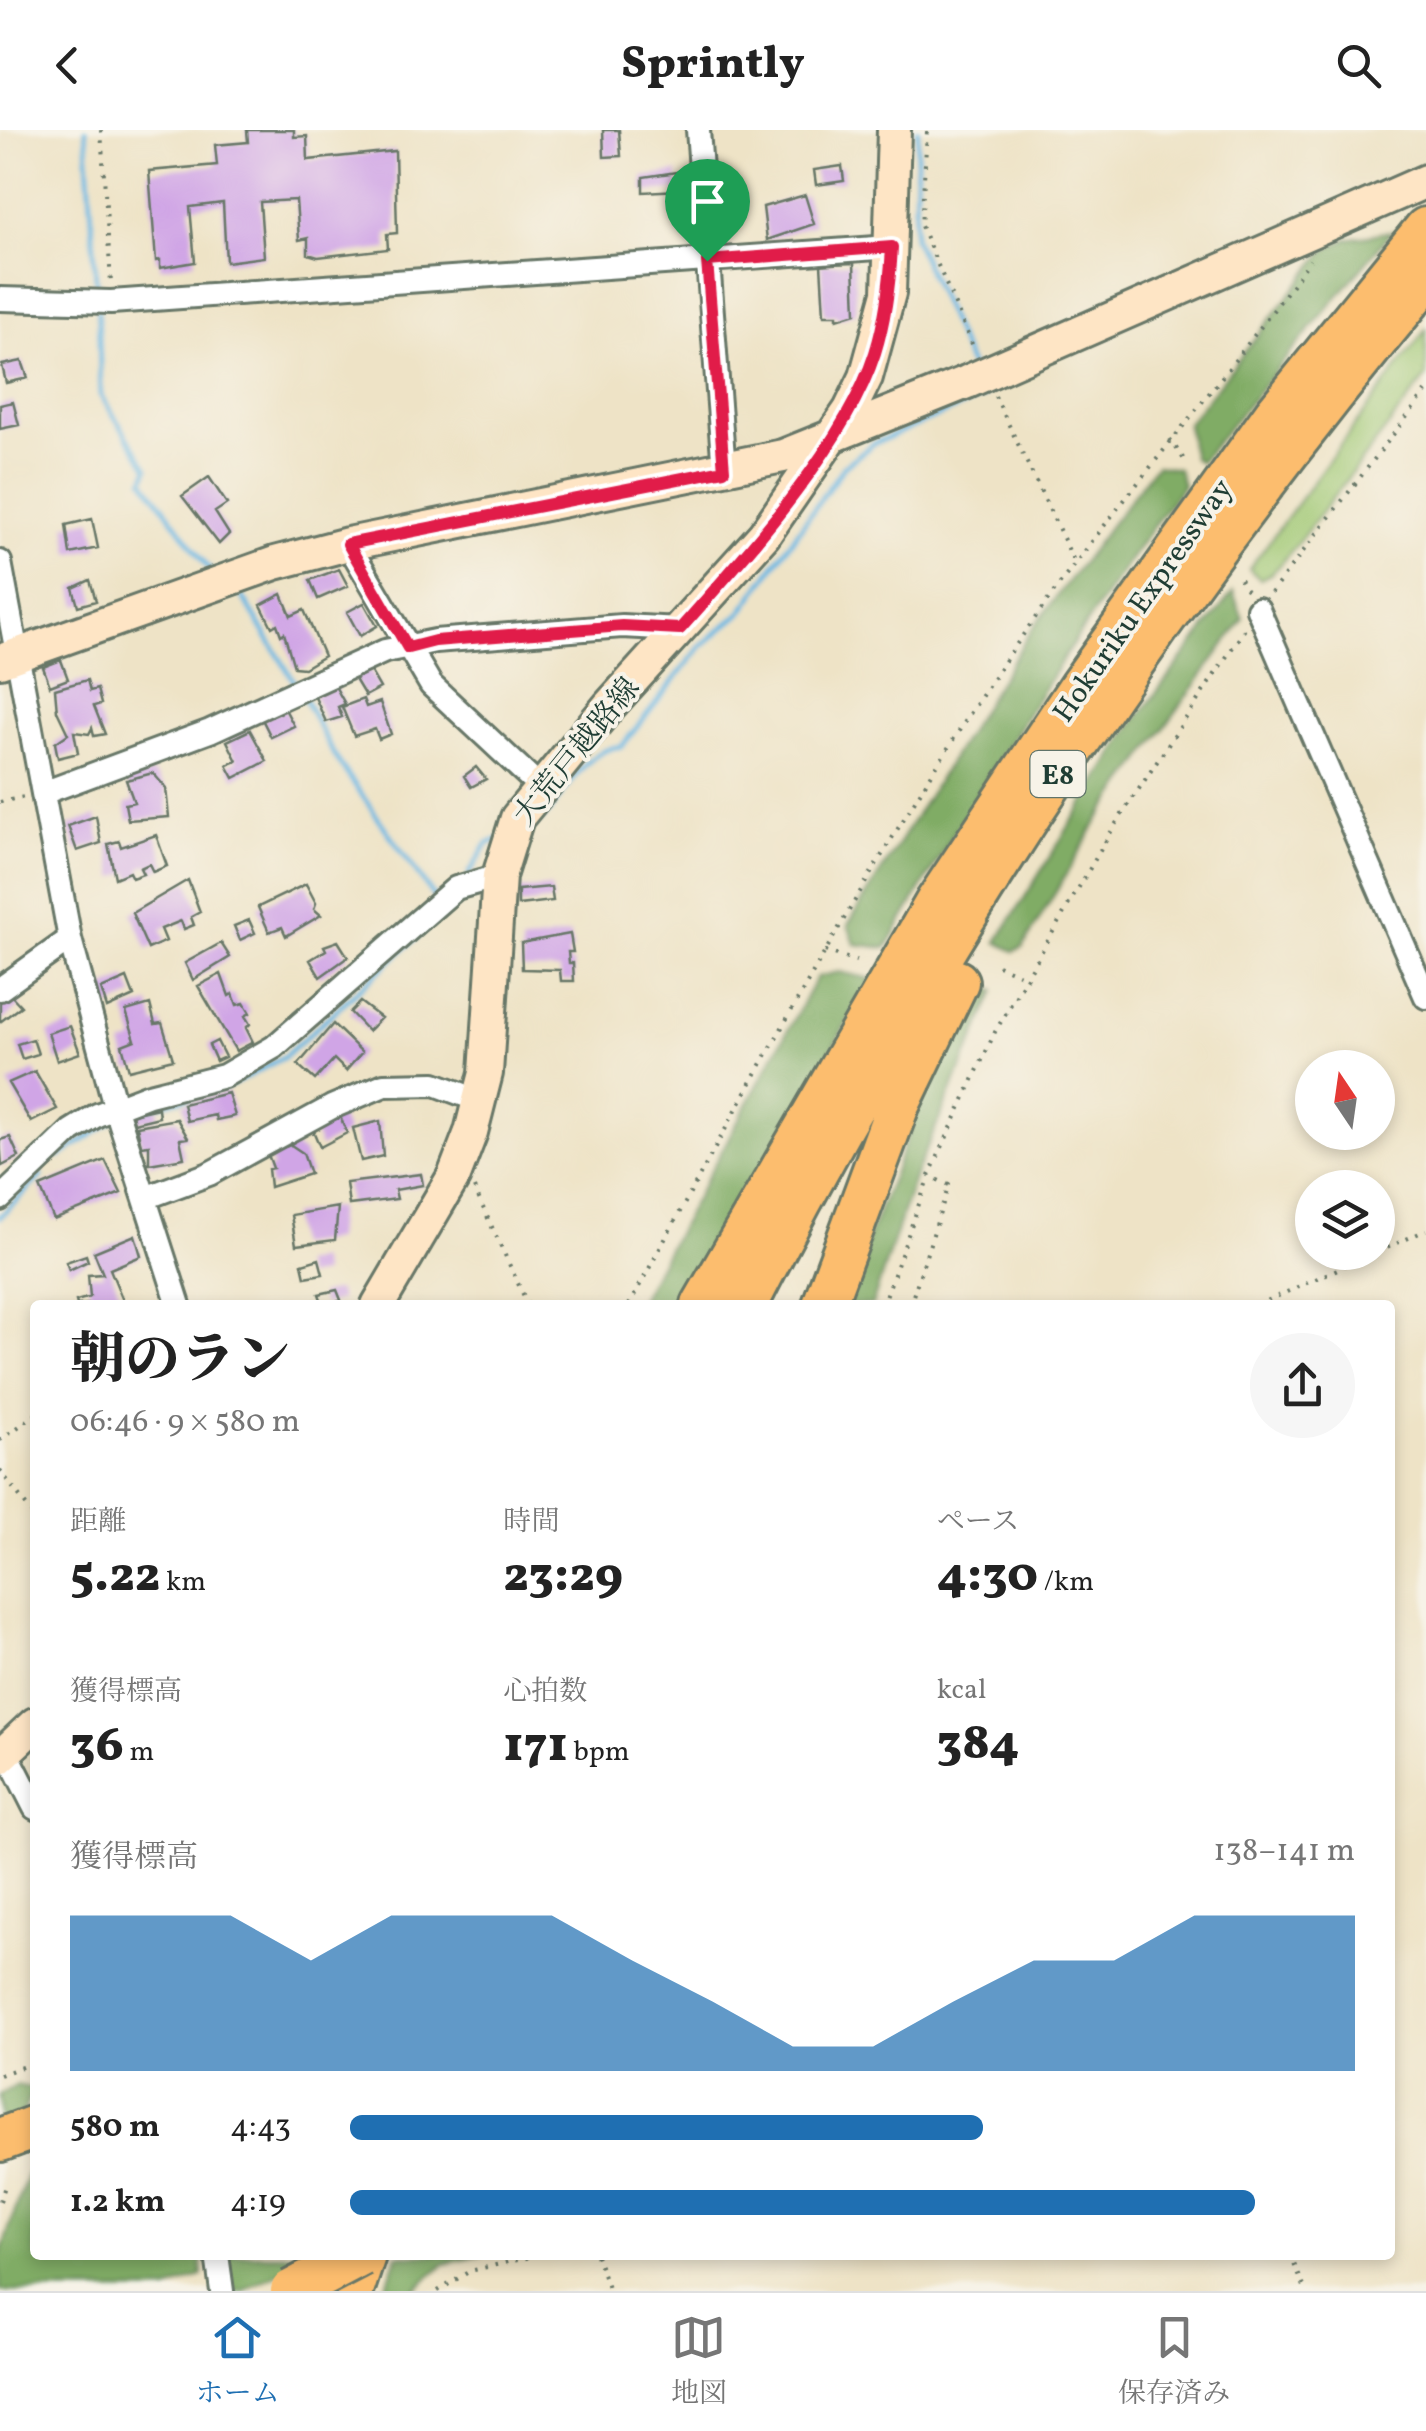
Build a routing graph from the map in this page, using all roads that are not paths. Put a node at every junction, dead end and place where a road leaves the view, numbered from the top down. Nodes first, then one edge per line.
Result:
1 (698, 130) edge
2 (894, 130) edge
3 (1426, 180) edge
4 (892, 247) junction
5 (1423, 249) edge
6 (707, 261) junction
7 (0, 299) edge
8 (1299, 437) junction
9 (828, 441) junction
10 (724, 470) junction
11 (348, 544) junction
12 (0, 562) edge
13 (1258, 608) road end
14 (680, 629) junction
15 (408, 648) junction
16 (9, 658) edge
17 (539, 786) junction
18 (43, 792) junction
19 (499, 876) junction
20 (70, 939) junction
21 (0, 989) edge
22 (1426, 996) edge
23 (480, 1102) junction
24 (114, 1106) junction
25 (145, 1198) junction
26 (0, 1199) edge
27 (177, 1300) edge
28 (381, 1300) edge
29 (709, 1300) edge
30 (749, 1300) edge
31 (826, 1300) edge
32 (30, 1729) edge
33 (3, 1754) edge
34 (30, 1800) edge
35 (30, 2130) edge
36 (0, 2140) edge
37 (218, 2260) edge
38 (330, 2260) edge
39 (352, 2260) edge
40 (361, 2260) edge
41 (222, 2291) edge
42 (292, 2291) edge
43 (320, 2291) edge
44 (352, 2291) edge

1 - 6 street
2 - 4 street, 大荒戸越路線
3 - 9 street
4 - 6 street
4 - 9 street, 大荒戸越路線
5 - 8 highway, Hokuriku Expressway / E8
5 - 29 highway, Hokuriku Expressway / E8
6 - 7 street
6 - 10 street
8 - 30 highway, Hokuriku Expressway / E8
8 - 31 highway, Hokuriku Expressway / E8
9 - 10 street
9 - 14 street, 大荒戸越路線
10 - 11 street
11 - 15 street
11 - 16 street
12 - 16 street
13 - 22 street
14 - 15 street
14 - 17 street, 大荒戸越路線
15 - 17 street
15 - 18 street
16 - 18 street
17 - 19 street, 大荒戸越路線
18 - 20 street
19 - 23 street, 大荒戸越路線
19 - 24 street
20 - 21 street
20 - 24 street
23 - 25 street
23 - 28 street, 大荒戸越路線
24 - 25 street
24 - 26 street
25 - 27 street
32 - 33 street
33 - 34 street
35 - 36 highway
37 - 41 street
38 - 43 highway
39 - 42 highway, bridge
40 - 44 highway

